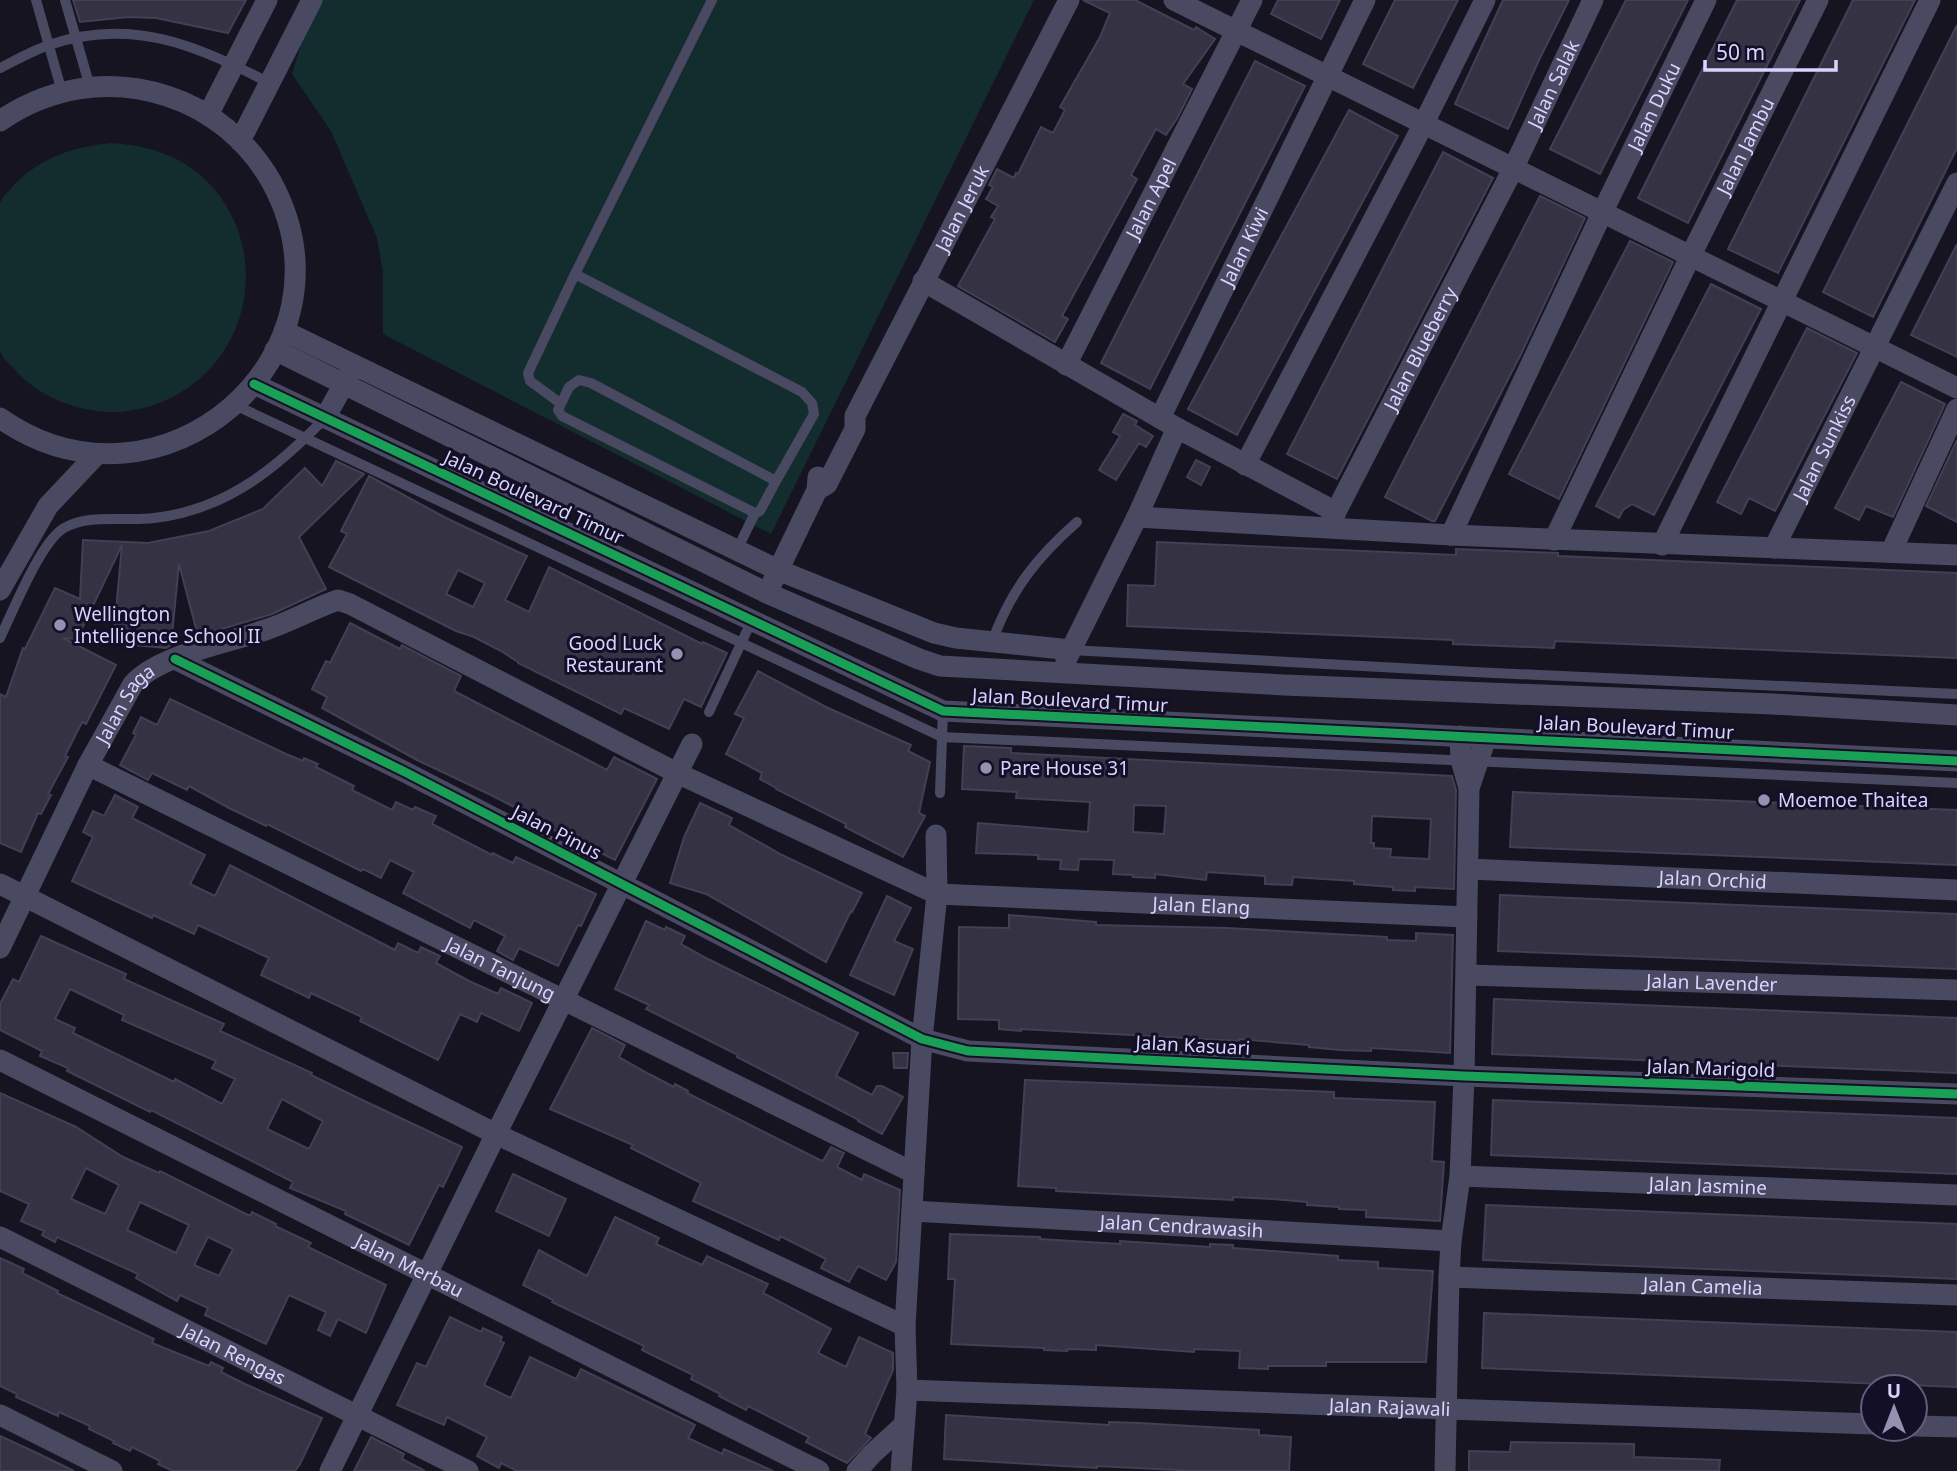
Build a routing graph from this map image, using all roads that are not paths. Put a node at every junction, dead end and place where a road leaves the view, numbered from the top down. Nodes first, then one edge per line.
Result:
1 (36, 0) edge
2 (65, 0) edge
3 (267, 0) edge
4 (312, 0) edge
5 (712, 0) edge
6 (1069, 0) edge
7 (1174, 0) edge
8 (1252, 0) edge
9 (1366, 0) edge
10 (1485, 0) edge
11 (1593, 0) edge
12 (1706, 0) edge
13 (1818, 0) edge
14 (1930, 0) edge
15 (1237, 30) junction
16 (76, 38) junction
17 (48, 45) junction
18 (234, 64) junction
19 (0, 68) edge
20 (1327, 75) junction
21 (269, 83) junction
22 (90, 87) junction
23 (62, 92) junction
24 (208, 115) junction
25 (0, 121) edge
26 (1423, 125) junction
27 (240, 141) junction
28 (1513, 170) junction
29 (1957, 183) edge
30 (1602, 213) junction
31 (1690, 257) junction
32 (575, 274) junction
33 (923, 281) junction
34 (1781, 300) junction
35 (279, 340) junction
36 (1875, 347) junction
37 (354, 365) junction
38 (1066, 365) junction
39 (254, 384) junction
40 (345, 385) junction
41 (1957, 388) edge
42 (560, 403) junction
43 (234, 405) junction
44 (1957, 409) edge
45 (0, 418) edge
46 (325, 418) junction
47 (1168, 423) junction
48 (305, 438) junction
49 (97, 454) junction
50 (1245, 464) junction
51 (776, 481) junction
52 (755, 513) junction
53 (1137, 517) junction
54 (1332, 519) junction
55 (1077, 522) dead end
56 (1451, 535) junction
57 (1555, 540) junction
58 (1662, 545) junction
59 (1774, 548) junction
60 (737, 550) junction
61 (1891, 552) junction
62 (1957, 555) edge
63 (778, 570) junction
64 (0, 590) edge
65 (766, 593) junction
66 (752, 620) junction
67 (0, 638) edge
68 (741, 641) junction
69 (992, 642) junction
70 (1071, 650) junction
71 (174, 659) junction
72 (1058, 674) junction
73 (1957, 694) edge
74 (1774, 695) junction
75 (943, 711) junction
76 (709, 712) dead end
77 (1957, 715) edge
78 (1460, 736) junction
79 (942, 737) junction
80 (1486, 737) junction
81 (692, 744) dead end
82 (1707, 748) junction
83 (1470, 760) junction
84 (1957, 761) edge
85 (88, 765) junction
86 (1707, 771) junction
87 (677, 773) junction
88 (1957, 783) edge
89 (940, 793) dead end
90 (936, 835) dead end
91 (1468, 869) junction
92 (0, 884) edge
93 (622, 885) junction
94 (1957, 890) edge
95 (937, 894) junction
96 (26, 895) junction
97 (1466, 917) junction
98 (0, 948) edge
99 (1466, 975) junction
100 (1957, 990) edge
101 (564, 1002) junction
102 (922, 1039) junction
103 (0, 1060) edge
104 (1464, 1076) junction
105 (1957, 1094) edge
106 (496, 1134) junction
107 (914, 1172) junction
108 (1460, 1176) junction
109 (1957, 1195) edge
110 (912, 1211) junction
111 (0, 1237) edge
112 (1451, 1241) junction
113 (427, 1273) junction
114 (1449, 1277) junction
115 (1957, 1295) edge
116 (905, 1326) junction
117 (907, 1390) junction
118 (1448, 1408) junction
119 (0, 1415) edge
120 (357, 1416) junction
121 (1859, 1423) edge
122 (904, 1425) junction
123 (1929, 1426) edge
124 (1957, 1427) edge
125 (112, 1471) edge
126 (330, 1471) edge
127 (468, 1471) edge
128 (819, 1471) edge
129 (857, 1471) edge
130 (901, 1471) edge
131 (1445, 1471) edge

1 - 17 lane
2 - 16 lane
3 - 18 street
4 - 21 street
5 - 32 lane
6 - 33 street, Jalan Jeruk
7 - 15 street
8 - 15 street, Jalan Apel
9 - 20 street, Jalan Kiwi
10 - 26 street
11 - 28 street, Jalan Salak
12 - 30 street, Jalan Duku
13 - 31 street, Jalan Jambu
14 - 34 street
15 - 20 street
15 - 38 street, Jalan Apel
16 - 17 lane
16 - 18 lane
16 - 22 lane
17 - 19 lane
17 - 23 lane
18 - 21 lane
18 - 24 street
20 - 26 street
20 - 47 street, Jalan Kiwi
21 - 27 street
22 - 23 street
22 - 24 street
23 - 25 street
24 - 27 street
26 - 28 street
26 - 50 street
27 - 35 street
28 - 30 street
28 - 54 street, Jalan Blueberry
29 - 36 street, Jalan Sunkiss
30 - 31 street
30 - 56 street, Jalan Duku
31 - 34 street
31 - 57 street, Jalan Jambu
32 - 42 lane
32 - 51 lane
33 - 38 street
33 - 63 street, Jalan Jeruk
34 - 36 street
34 - 58 street
35 - 37 street, Jalan Boulevard Timur
35 - 39 street
35 - 40 street, Jalan Boulevard Timur
36 - 41 street
36 - 59 street, Jalan Sunkiss
37 - 40 street
37 - 60 street, Jalan Boulevard Timur
38 - 47 street
39 - 43 street
39 - 46 street, Jalan Boulevard Timur
40 - 46 street
40 - 65 street, Jalan Boulevard Timur
42 - 51 lane
42 - 52 lane
43 - 48 lane
43 - 49 street
44 - 61 street
45 - 49 street
46 - 48 lane
46 - 66 street, Jalan Boulevard Timur
47 - 50 street
47 - 53 street, Jalan Kiwi
48 - 67 lane
48 - 68 lane
49 - 64 street
50 - 54 street
51 - 52 lane
52 - 60 lane
53 - 54 street
53 - 70 street, Jalan Kiwi
54 - 56 street
55 - 69 lane
56 - 57 street
57 - 58 street
58 - 59 street
59 - 61 street
60 - 63 street, Jalan Boulevard Timur
61 - 62 street
63 - 65 street, Jalan Jeruk
63 - 69 street, Jalan Boulevard Timur
65 - 66 street, Jalan Jeruk
65 - 72 street, Jalan Boulevard Timur
66 - 68 lane
66 - 75 street, Jalan Boulevard Timur
68 - 76 lane
68 - 79 lane
69 - 70 street, Jalan Boulevard Timur
70 - 72 street, Jalan Kiwi
70 - 74 lane, Jalan Boulevard Timur
71 - 85 street, Jalan Saga
71 - 87 street, Jalan Saga
71 - 93 street, Jalan Pinus
72 - 74 street, Jalan Boulevard Timur
73 - 74 lane, Jalan Boulevard Timur
74 - 77 street, Jalan Boulevard Timur
75 - 78 street, Jalan Boulevard Timur
75 - 79 lane
78 - 80 street, Jalan Boulevard Timur
78 - 83 street
79 - 83 lane
79 - 89 lane
80 - 82 street, Jalan Boulevard Timur
80 - 83 street
81 - 87 street
82 - 84 street, Jalan Boulevard Timur
82 - 86 lane
83 - 86 lane
83 - 91 street
85 - 96 street, Jalan Saga
85 - 101 street, Jalan Tanjung
86 - 88 lane
87 - 93 street
87 - 95 street
90 - 95 street
91 - 94 street, Jalan Orchid
91 - 97 street
92 - 96 street
93 - 101 street
93 - 102 street, Jalan Pinus
95 - 97 street, Jalan Elang
95 - 102 street
96 - 98 street, Jalan Saga
96 - 106 street
97 - 99 street
99 - 100 street, Jalan Lavender
99 - 104 street
101 - 106 street
101 - 107 street, Jalan Tanjung
102 - 104 street, Jalan Kasuari
102 - 107 street
103 - 113 street, Jalan Merbau
104 - 105 street, Jalan Marigold
104 - 108 street
106 - 113 street
106 - 116 street
107 - 110 street
108 - 109 street, Jalan Jasmine
108 - 112 street
110 - 112 street, Jalan Cendrawasih
110 - 116 street
111 - 120 street, Jalan Rengas
112 - 114 street
113 - 120 street
113 - 128 street, Jalan Merbau
114 - 115 street, Jalan Camelia
114 - 118 street
116 - 117 street
117 - 118 street, Jalan Rajawali
117 - 122 street
118 - 121 street, Jalan Rajawali
118 - 131 street
119 - 125 street
120 - 126 street
120 - 127 street, Jalan Rengas
122 - 129 street
122 - 130 street
123 - 124 street

